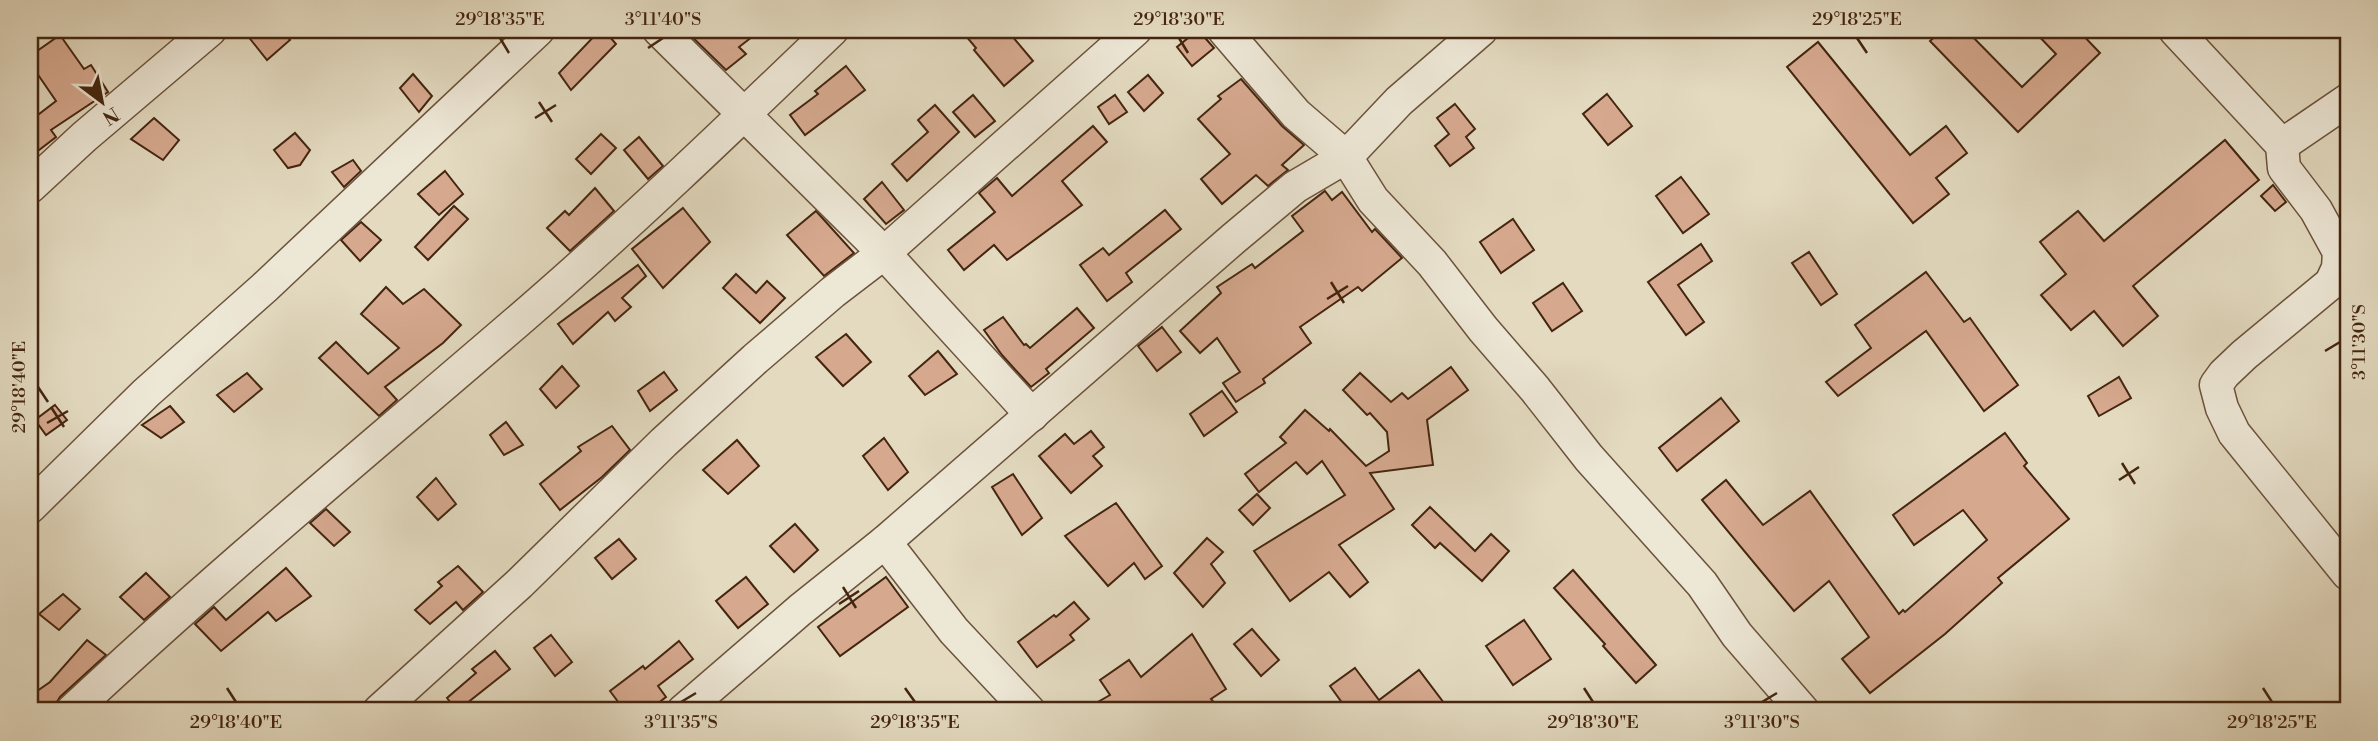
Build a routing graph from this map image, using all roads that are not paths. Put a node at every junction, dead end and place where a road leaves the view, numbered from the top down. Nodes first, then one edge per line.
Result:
1 (210, 30) edge
2 (538, 30) edge
3 (659, 30) edge
4 (832, 30) edge
5 (1135, 30) edge
6 (1224, 30) edge
7 (1482, 30) edge
8 (2175, 30) edge
9 (2348, 100) edge
10 (744, 114) junction
11 (2282, 145) junction
12 (1346, 157) junction
13 (30, 187) edge
14 (884, 253) junction
15 (1032, 415) junction
16 (30, 507) edge
17 (885, 542) junction
18 (2348, 574) edge
19 (72, 711) edge
20 (379, 711) edge
21 (683, 711) edge
22 (1029, 711) edge
23 (1803, 711) edge

1 - 13 street
2 - 16 street
3 - 10 street
4 - 10 street
5 - 14 street
6 - 12 street
7 - 12 street
8 - 11 street
9 - 11 street
10 - 14 street
10 - 19 street
11 - 18 street
12 - 15 street
12 - 23 street
14 - 15 street
14 - 20 street
15 - 17 street
17 - 21 street
17 - 22 street

